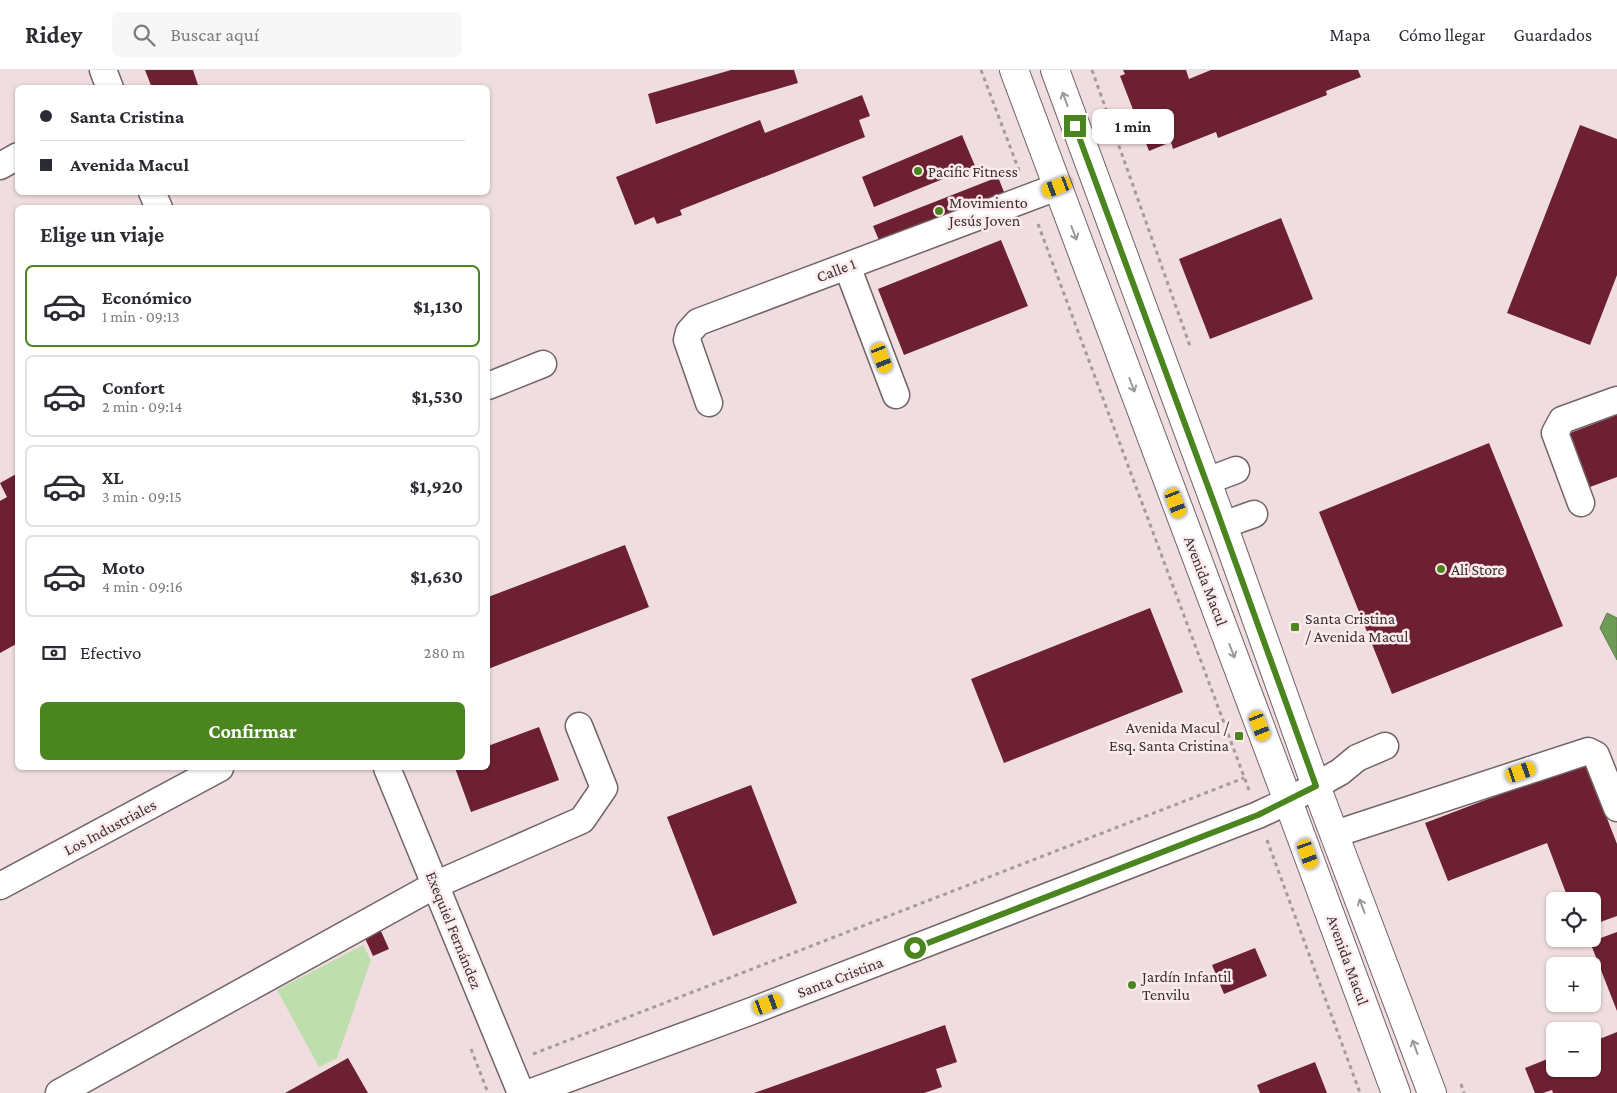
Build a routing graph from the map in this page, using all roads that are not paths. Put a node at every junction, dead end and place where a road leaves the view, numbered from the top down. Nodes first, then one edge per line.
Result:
1 (103, 70) edge
2 (1014, 70) edge
3 (1055, 70) edge
4 (109, 85) edge
5 (15, 158) edge
6 (0, 166) edge
7 (1057, 187) junction
8 (847, 266) junction
9 (543, 364) dead end
10 (490, 385) edge
11 (896, 395) dead end
12 (1617, 400) edge
13 (710, 403) dead end
14 (1236, 470) dead end
15 (1207, 481) junction
16 (1581, 503) dead end
17 (1254, 514) dead end
18 (1223, 525) junction
19 (579, 726) dead end
20 (1385, 746) dead end
21 (216, 770) edge
22 (388, 770) edge
23 (1316, 786) junction
24 (1288, 801) junction
25 (1617, 808) edge
26 (1335, 834) junction
27 (436, 885) junction
28 (0, 886) edge
29 (59, 1093) edge
30 (521, 1093) edge
31 (530, 1093) edge
32 (1396, 1093) edge
33 (1432, 1093) edge

1 - 4 street
2 - 7 main road, Avenida Macul
15 -> 3 main road, Avenida Macul
5 - 6 street
7 - 8 street, Calle 1
7 -> 24 main road, Avenida Macul
8 - 11 street
8 - 13 street, Calle 1
9 - 10 street
12 - 16 street
14 - 15 street
15 - 18 main road, Avenida Macul
17 - 18 street
18 - 23 main road, Avenida Macul
19 - 27 street
20 - 23 street, Santa Cristina
21 - 28 street, Los Industriales
22 - 27 street, Exequiel Fernández
23 - 24 street, Santa Cristina
23 - 26 main road, Avenida Macul
24 - 31 street, Santa Cristina
24 - 32 main road, Avenida Macul
25 - 26 street
33 -> 26 main road, Avenida Macul
27 - 29 street
27 - 30 street, Exequiel Fernández

